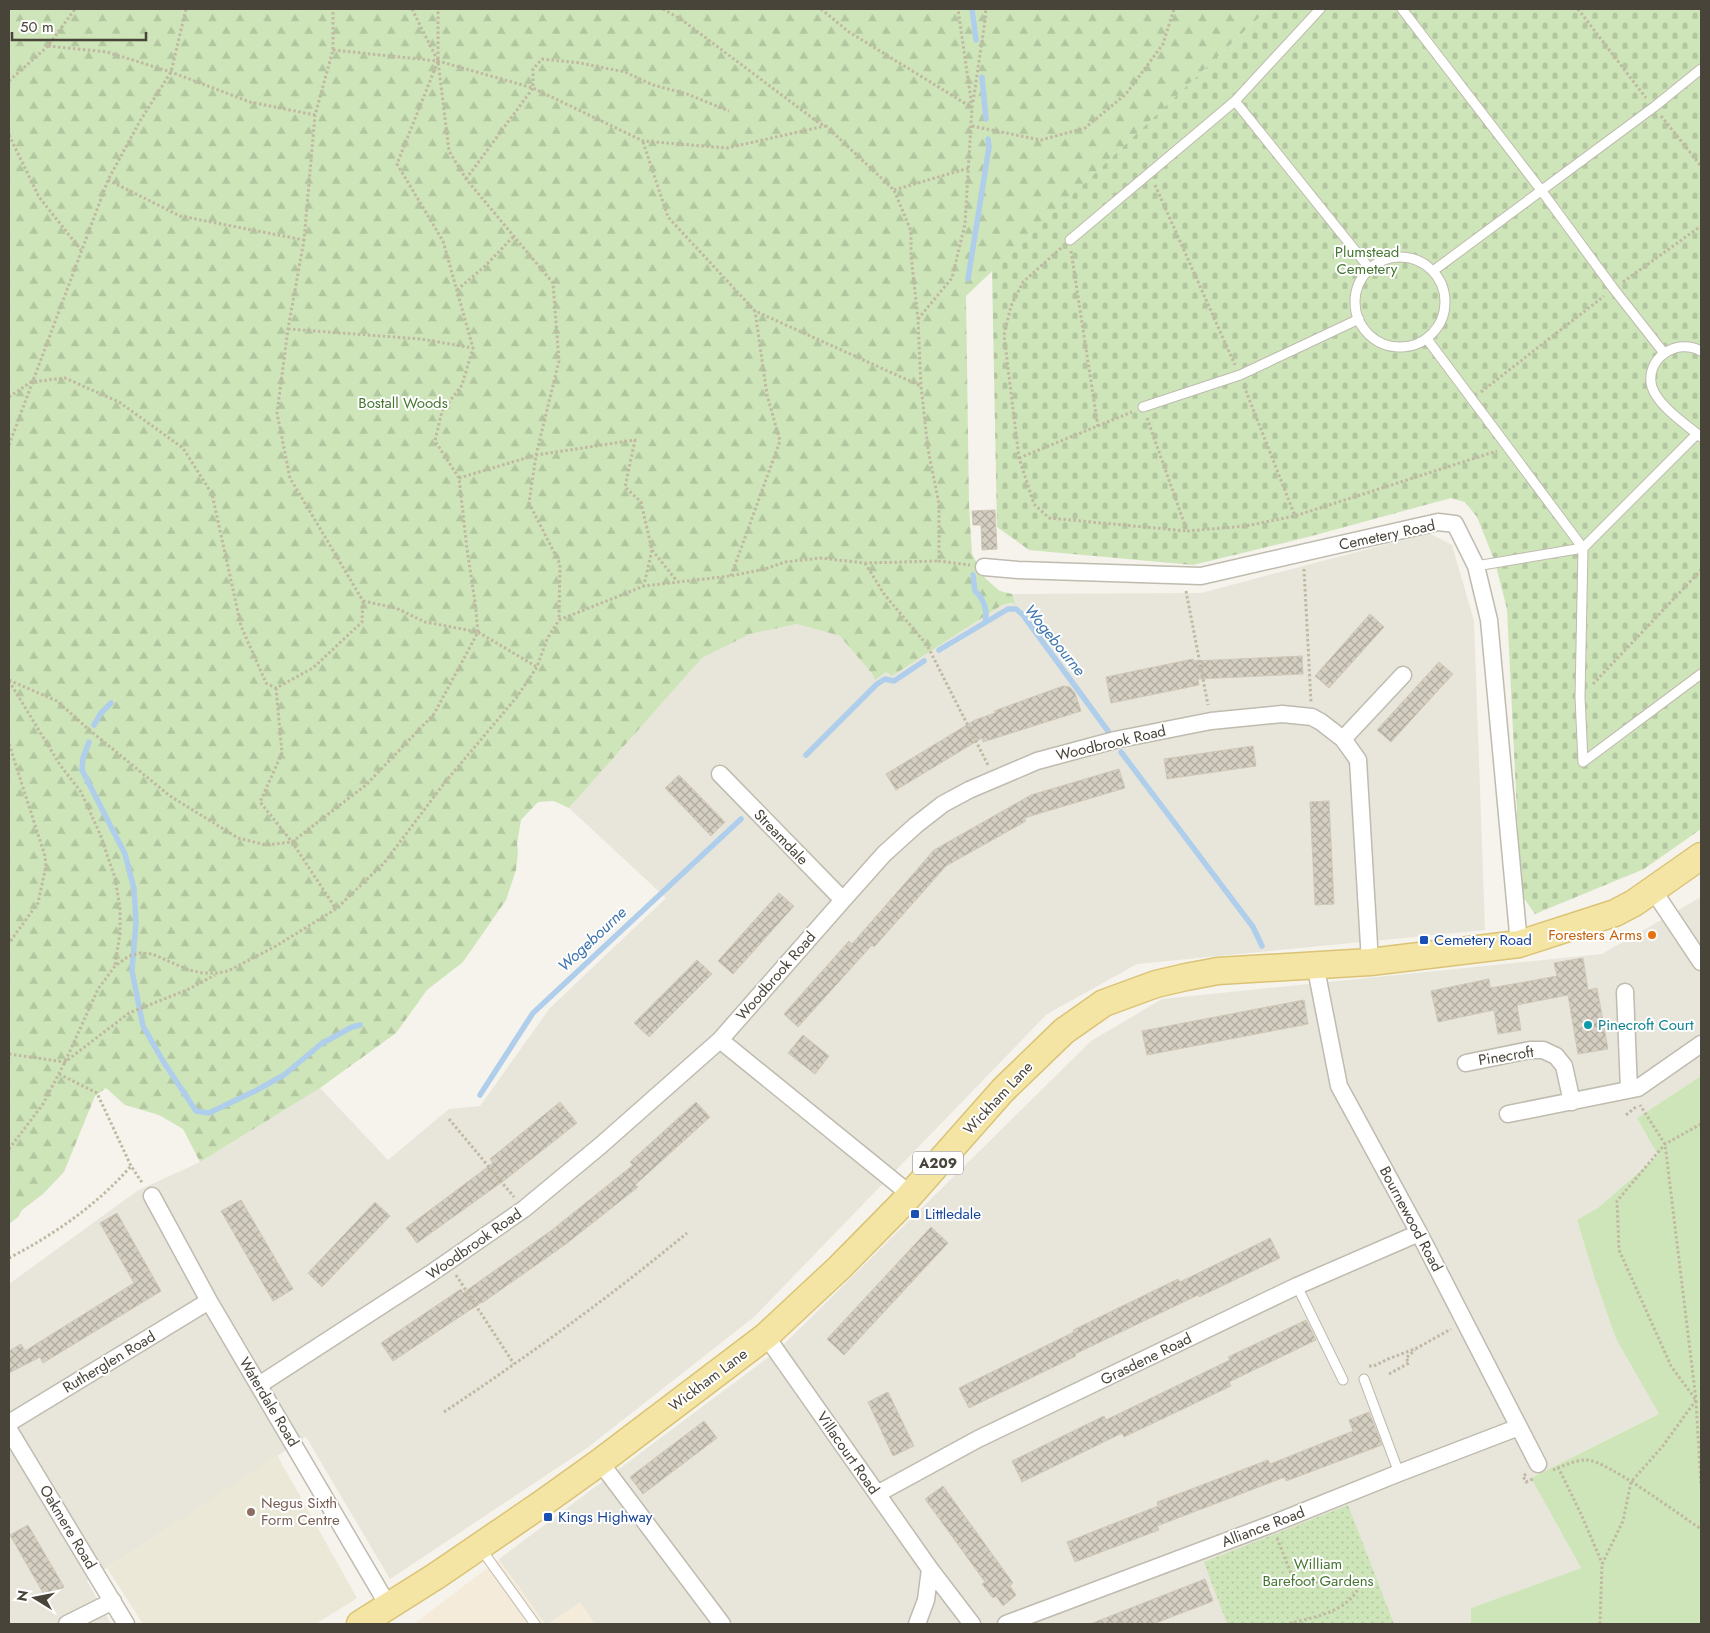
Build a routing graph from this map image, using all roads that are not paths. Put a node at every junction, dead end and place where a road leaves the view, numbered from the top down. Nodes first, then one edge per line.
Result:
1 (1320, 9) edge
2 (1402, 9) edge
3 (1701, 69) edge
4 (1235, 101) junction
5 (1541, 190) junction
6 (1070, 240) road end
7 (1370, 269) junction
8 (1433, 271) junction
9 (1359, 319) junction
10 (1427, 339) junction
11 (1701, 351) edge
12 (1664, 353) junction
13 (1143, 407) road end
14 (1699, 436) edge
15 (1582, 548) junction
16 (1476, 566) junction
17 (984, 567) road end
18 (1701, 674) edge
19 (1403, 675) dead end
20 (1343, 739) junction
21 (720, 774) dead end
22 (1701, 856) edge
23 (1653, 890) junction
24 (843, 900) junction
25 (1519, 944) junction
26 (1370, 962) junction
27 (1701, 962) edge
28 (1315, 964) junction
29 (1625, 992) dead end
30 (720, 1040) junction
31 (1701, 1044) edge
32 (1466, 1063) dead end
33 (1630, 1089) junction
34 (1572, 1102) junction
35 (1508, 1114) dead end
36 (911, 1195) junction
37 (152, 1196) road end
38 (1419, 1233) junction
39 (1297, 1286) junction
40 (209, 1301) junction
41 (766, 1336) junction
42 (1342, 1380) dead end
43 (1364, 1380) dead end
44 (259, 1385) junction
45 (9, 1423) edge
46 (1519, 1427) junction
47 (9, 1430) edge
48 (600, 1462) junction
49 (1541, 1471) road end
50 (1398, 1473) junction
51 (877, 1494) junction
52 (479, 1547) junction
53 (930, 1569) junction
54 (113, 1601) junction
55 (389, 1607) junction
56 (67, 1624) edge
57 (126, 1624) edge
58 (360, 1624) edge
59 (535, 1624) edge
60 (722, 1624) edge
61 (917, 1624) edge
62 (972, 1624) edge
63 (1006, 1624) edge

1 - 4 lane
2 - 5 lane
3 - 5 lane
4 - 6 lane
4 - 7 lane
5 - 8 lane
5 - 12 lane
7 - 8 lane
7 - 9 lane
8 - 10 lane
9 - 10 lane
9 - 13 lane
10 - 15 lane
11 - 12 lane
12 - 14 lane
14 - 15 lane
15 - 16 lane
15 - 18 lane
16 - 17 street, Cemetery Road
16 - 25 street, Cemetery Road
19 - 20 street
20 - 24 street, Woodbrook Road
20 - 26 street, Woodbrook Road
21 - 24 street, Streamdale
22 - 23 main road, A209
23 - 25 main road, Wickham Lane / A209
23 - 27 street
24 - 30 street, Woodbrook Road
25 - 26 main road, Wickham Lane / A209
26 - 28 main road, Wickham Lane / A209
28 - 36 main road, Wickham Lane / A209
28 - 38 street, Bournewood Road
29 - 33 street
30 - 36 street
30 - 44 street, Woodbrook Road
31 - 33 street
32 - 34 street, Pinecroft
33 - 34 street
34 - 35 street
36 - 41 main road, Wickham Lane / A209
37 - 40 street, Waterdale Road
38 - 39 street, Grasdene Road
38 - 46 street, Bournewood Road
39 - 42 lane
39 - 51 street, Grasdene Road
40 - 44 street, Waterdale Road
40 - 45 street, Rutherglen Road
41 - 48 main road, Wickham Lane / A209
41 - 51 street, Villacourt Road
43 - 50 lane
44 - 55 street, Waterdale Road
46 - 49 street, Bournewood Road
46 - 50 street, Alliance Road
47 - 54 street, Oakmere Road
48 - 52 main road, Wickham Lane / A209
48 - 60 street
50 - 63 street, Alliance Road
51 - 53 street, Villacourt Road
52 - 55 main road, Wickham Lane / A209
52 - 59 lane
53 - 61 street
53 - 62 street, Villacourt Road
54 - 56 street
54 - 57 street, Oakmere Road
55 - 58 main road, Wickham Lane / A209

